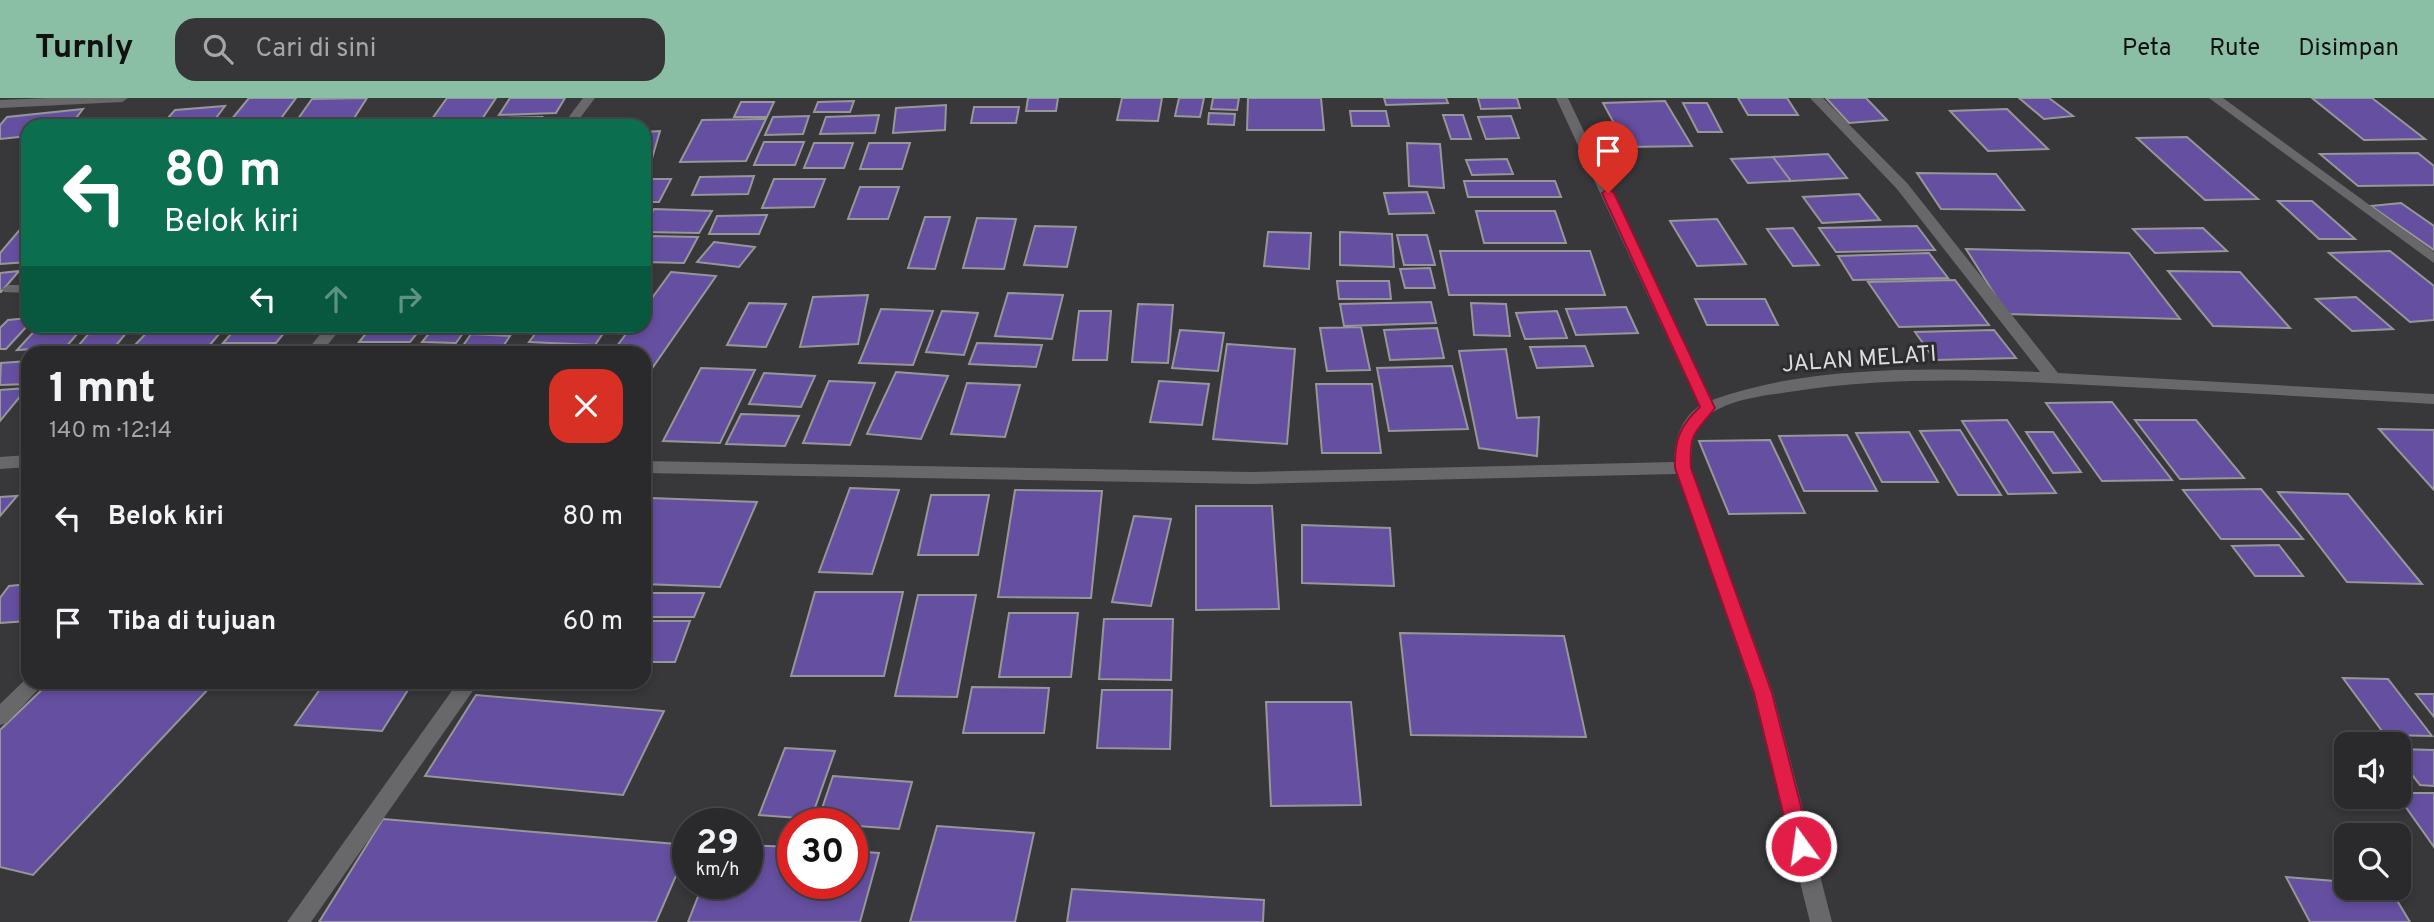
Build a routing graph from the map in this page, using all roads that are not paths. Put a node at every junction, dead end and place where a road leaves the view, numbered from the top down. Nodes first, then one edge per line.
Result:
1 (122, 98) edge
2 (589, 98) edge
3 (1562, 98) edge
4 (1816, 98) edge
5 (2215, 98) edge
6 (0, 104) edge
7 (573, 119) edge
8 (2434, 259) edge
9 (9, 289) dead end
10 (21, 289) edge
11 (2053, 377) junction
12 (2434, 399) edge
13 (1708, 408) junction
14 (21, 462) edge
15 (0, 463) edge
16 (651, 467) edge
17 (1683, 468) junction
18 (28, 689) edge
19 (464, 689) edge
20 (0, 717) edge
21 (298, 922) edge
22 (1821, 922) edge

1 - 6 street
2 - 7 street
3 - 13 street
4 - 11 street
5 - 8 street
9 - 10 street
11 - 12 street, JALAN MELATI
11 - 13 street, JALAN MELATI
13 - 17 street
14 - 15 street
16 - 17 street
17 - 22 street
18 - 20 street
19 - 21 street

